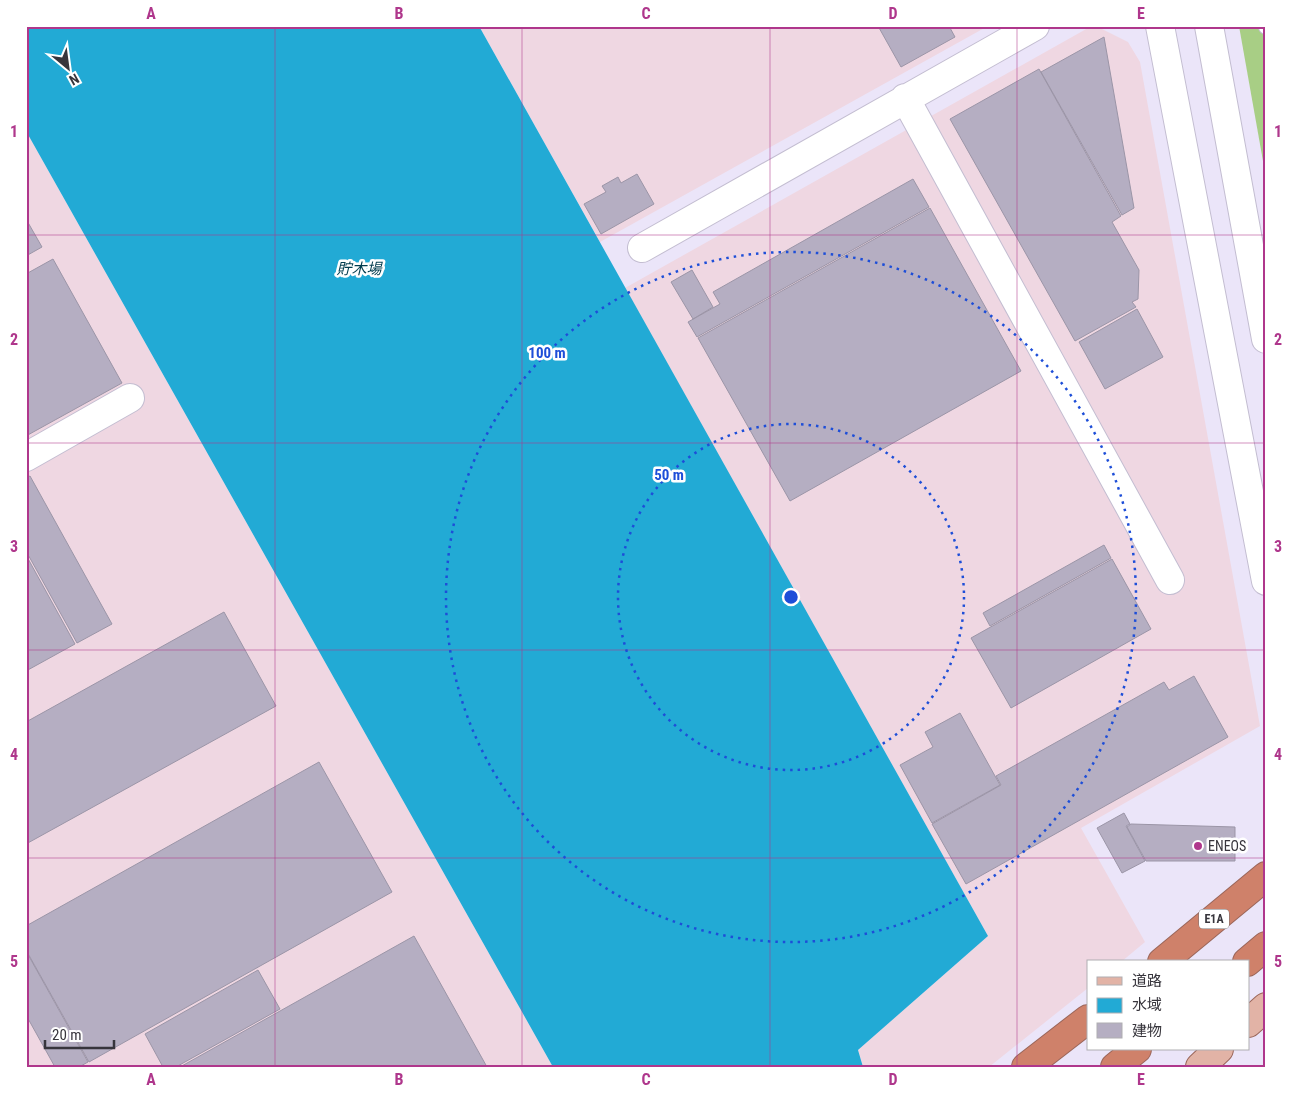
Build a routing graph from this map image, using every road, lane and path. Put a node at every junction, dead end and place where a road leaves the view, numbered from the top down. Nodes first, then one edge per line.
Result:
1 (1035, 26) edge
2 (1160, 26) edge
3 (1209, 26) edge
4 (906, 98) junction
5 (642, 248) dead end
6 (1266, 339) edge
7 (130, 398) dead end
8 (26, 457) edge
9 (1170, 580) dead end
10 (1266, 580) edge
11 (1266, 876) edge
12 (1266, 946) edge
13 (1164, 960) edge
14 (1249, 960) edge
15 (1266, 1007) edge
16 (1087, 1020) edge
17 (1250, 1021) edge
18 (1136, 1050) edge
19 (1218, 1050) edge
20 (1026, 1067) edge
21 (1115, 1067) edge
22 (1200, 1067) edge

1 - 4 street
2 - 10 street
3 - 6 street
4 - 5 street
4 - 9 street
7 - 8 street
11 - 13 highway, E1A
12 - 14 highway
15 - 17 main road
16 - 20 highway
18 - 21 highway
19 - 22 main road

